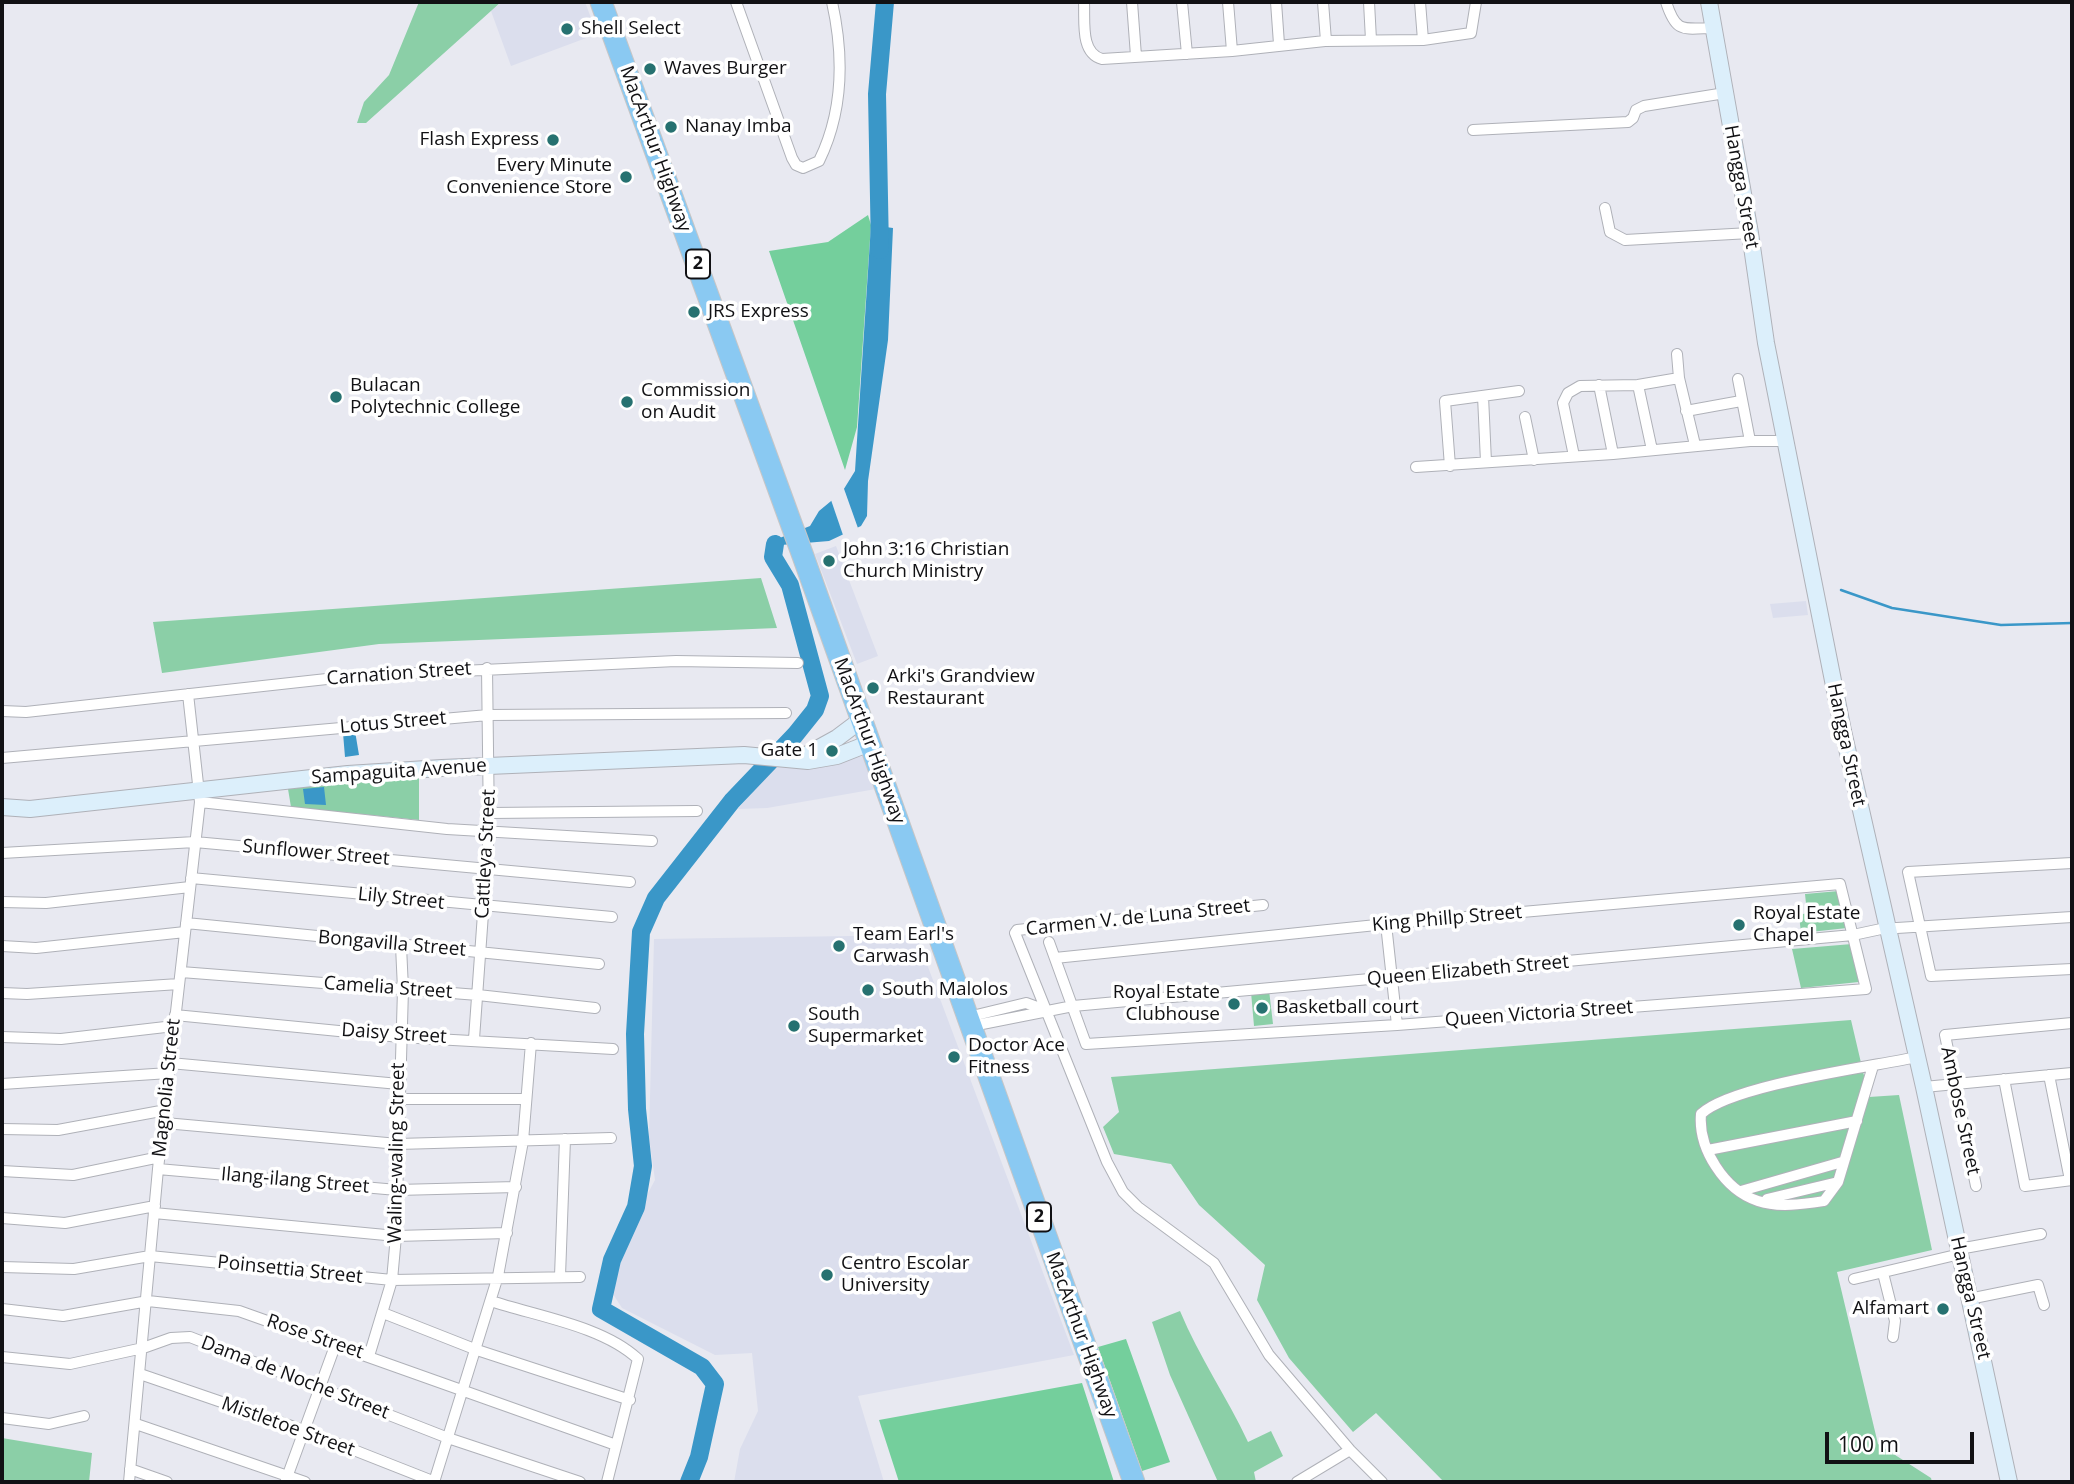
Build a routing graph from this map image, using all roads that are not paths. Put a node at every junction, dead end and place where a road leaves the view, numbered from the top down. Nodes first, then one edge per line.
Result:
1 (601, 2) edge
2 (736, 2) edge
3 (832, 2) edge
4 (1084, 2) edge
5 (1132, 2) edge
6 (1182, 2) edge
7 (1228, 2) edge
8 (1276, 2) edge
9 (1323, 2) edge
10 (1369, 2) edge
11 (1420, 2) edge
12 (1476, 2) edge
13 (1666, 2) edge
14 (1709, 2) edge
15 (1712, 28) junction
16 (1371, 40) junction
17 (1423, 40) junction
18 (1326, 41) junction
19 (1279, 44) junction
20 (1232, 51) junction
21 (1187, 54) junction
22 (1136, 56) junction
23 (1725, 93) junction
24 (1473, 130) dead end
25 (1605, 208) dead end
26 (1750, 233) junction
27 (1677, 354) dead end
28 (1679, 378) junction
29 (1738, 379) dead end
30 (1599, 385) junction
31 (1638, 385) junction
32 (1519, 391) dead end
33 (1483, 396) junction
34 (1741, 401) junction
35 (1686, 411) junction
36 (1525, 417) dead end
37 (1750, 440) junction
38 (1784, 441) junction
39 (1695, 445) junction
40 (1652, 450) junction
41 (1613, 454) junction
42 (1574, 456) junction
43 (1534, 460) junction
44 (1486, 462) junction
45 (1450, 466) junction
46 (1416, 467) dead end
47 (798, 663) dead end
48 (488, 668) junction
49 (188, 694) junction
50 (2, 711) edge
51 (786, 713) dead end
52 (488, 715) junction
53 (861, 720) junction
54 (194, 743) junction
55 (870, 743) junction
56 (2, 758) edge
57 (794, 760) junction
58 (490, 765) junction
59 (200, 797) junction
60 (2, 807) edge
61 (698, 811) dead end
62 (490, 813) junction
63 (489, 830) junction
64 (652, 841) dead end
65 (195, 842) junction
66 (2, 853) edge
67 (2072, 863) edge
68 (486, 869) junction
69 (191, 882) junction
70 (630, 882) dead end
71 (2, 902) edge
72 (1263, 905) dead end
73 (484, 907) junction
74 (612, 917) dead end
75 (2072, 917) edge
76 (1386, 924) junction
77 (1922, 926) junction
78 (185, 928) junction
79 (1888, 930) junction
80 (1853, 934) junction
81 (1049, 942) dead end
82 (401, 946) junction
83 (2, 947) edge
84 (482, 952) junction
85 (1055, 958) junction
86 (599, 964) dead end
87 (2072, 969) edge
88 (180, 978) junction
89 (1394, 978) junction
90 (403, 989) junction
91 (2, 993) edge
92 (478, 995) junction
93 (1073, 1006) junction
94 (1002, 1007) junction
95 (595, 1008) dead end
96 (1048, 1011) junction
97 (1006, 1019) junction
98 (175, 1021) junction
99 (970, 1021) junction
100 (2072, 1023) edge
101 (1397, 1025) junction
102 (2, 1037) edge
103 (400, 1037) junction
104 (474, 1040) junction
105 (531, 1043) junction
106 (613, 1049) dead end
107 (1917, 1057) junction
108 (1873, 1066) junction
109 (170, 1068) junction
110 (2072, 1073) edge
111 (2049, 1075) junction
112 (2004, 1079) junction
113 (1955, 1083) junction
114 (2, 1084) edge
115 (399, 1084) junction
116 (1924, 1087) junction
117 (399, 1099) junction
118 (526, 1099) junction
119 (166, 1110) junction
120 (1857, 1121) junction
121 (164, 1122) junction
122 (2, 1129) edge
123 (611, 1138) dead end
124 (565, 1139) junction
125 (523, 1141) junction
126 (398, 1144) junction
127 (1708, 1150) junction
128 (1842, 1162) junction
129 (159, 1163) junction
130 (2, 1171) edge
131 (2071, 1180) edge
132 (1976, 1186) dead end
133 (516, 1187) junction
134 (397, 1190) junction
135 (1741, 1191) junction
136 (155, 1209) junction
137 (2, 1218) edge
138 (507, 1233) junction
139 (2041, 1234) dead end
140 (397, 1236) junction
141 (1959, 1251) junction
142 (150, 1256) junction
143 (2, 1267) edge
144 (1883, 1273) junction
145 (498, 1276) junction
146 (560, 1276) junction
147 (580, 1277) dead end
148 (1854, 1279) dead end
149 (393, 1280) junction
150 (1969, 1299) junction
151 (148, 1300) junction
152 (491, 1301) junction
153 (2045, 1305) dead end
154 (2, 1309) edge
155 (383, 1313) junction
156 (1893, 1337) dead end
157 (335, 1346) junction
158 (143, 1348) junction
159 (477, 1350) junction
160 (369, 1356) junction
161 (2, 1357) edge
162 (140, 1374) junction
163 (319, 1387) junction
164 (463, 1390) junction
165 (630, 1400) junction
166 (84, 1416) dead end
167 (2, 1418) edge
168 (136, 1424) junction
169 (303, 1430) junction
170 (448, 1438) junction
171 (616, 1445) junction
172 (1350, 1450) junction
173 (130, 1469) junction
174 (286, 1479) edge
175 (129, 1482) edge
176 (167, 1482) edge
177 (304, 1482) edge
178 (434, 1482) edge
179 (580, 1482) edge
180 (607, 1482) edge
181 (1134, 1482) edge
182 (1297, 1482) edge
183 (1382, 1482) edge
184 (2009, 1482) edge

1 - 53 highway, MacArthur Highway / 2
2 - 3 street
4 - 22 street
5 - 22 street
6 - 21 street
7 - 20 street
8 - 19 street
9 - 18 street
10 - 16 street
11 - 17 street
12 - 17 street
13 - 15 street
14 - 15 street, Hangga Street
15 - 23 street, Hangga Street
16 - 17 street
16 - 18 street
18 - 19 street
19 - 20 street
20 - 21 street
21 - 22 street
23 - 24 street
23 - 26 street, Hangga Street
25 - 26 street
26 - 38 street, Hangga Street
27 - 28 street
28 - 31 street
28 - 35 street
29 - 34 street
30 - 31 street
30 - 41 street
30 - 42 street
31 - 40 street
32 - 33 street
33 - 44 street
33 - 45 street
34 - 35 street
34 - 37 street
35 - 39 street
36 - 43 street
37 - 38 street
37 - 39 street
38 - 79 street, Hangga Street
39 - 40 street
40 - 41 street
41 - 42 street
42 - 43 street
43 - 44 street
44 - 45 street
45 - 46 street
47 - 48 street, Carnation Street
48 - 49 street, Carnation Street
48 - 52 street, Cattleya Street
49 - 50 street, Carnation Street
49 - 54 street, Magnolia Street
51 - 52 street, Lotus Street
52 - 54 street, Lotus Street
52 - 58 street, Cattleya Street
53 - 55 highway, MacArthur Highway / 2
53 - 57 street
54 - 56 street, Lotus Street
54 - 59 street, Magnolia Street
55 - 57 street, Sampaguita Avenue
55 - 99 highway, MacArthur Highway / 2
57 - 58 street, Sampaguita Avenue
58 - 59 street, Sampaguita Avenue
58 - 62 street, Cattleya Street
59 - 60 street, Sampaguita Avenue
59 - 63 street
59 - 65 street, Magnolia Street
61 - 62 street
62 - 63 street, Cattleya Street
63 - 64 street
63 - 68 street, Cattleya Street
65 - 66 street, Sunflower Street
65 - 68 street, Sunflower Street
65 - 69 street, Magnolia Street
67 - 77 street
68 - 70 street, Sunflower Street
68 - 73 street, Cattleya Street
69 - 71 street, Lily Street
69 - 73 street, Lily Street
69 - 78 street, Magnolia Street
72 - 96 street, Carmen V. de Luna Street
73 - 74 street, Lily Street
73 - 84 street, Cattleya Street
75 - 77 street, Queen Elizabeth Street
76 - 80 street, King Phillp Street
76 - 85 street, King Phillp Street
76 - 89 street
77 - 79 street, Queen Elizabeth Street
77 - 87 street
78 - 82 street, Bongavilla Street
78 - 83 street, Bongavilla Street
78 - 88 street, Magnolia Street
79 - 80 street, Queen Elizabeth Street
79 - 107 street, Hangga Street
80 - 89 street, Queen Elizabeth Street
80 - 101 street, Queen Victoria Street
81 - 85 street
82 - 84 street, Bongavilla Street
82 - 90 street, Waling-waling Street
84 - 86 street, Bongavilla Street
84 - 92 street, Cattleya Street
85 - 93 street
88 - 90 street, Camelia Street
88 - 91 street, Camelia Street
88 - 98 street, Magnolia Street
89 - 93 street, Queen Elizabeth Street
89 - 101 street
90 - 92 street, Camelia Street
90 - 103 street, Waling-waling Street
92 - 95 street, Camelia Street
92 - 104 street, Cattleya Street
93 - 96 street, Queen Elizabeth Street
93 - 101 street, Queen Victoria Street
94 - 96 street, Queen Elizabeth Street
94 - 97 street
94 - 99 street, Queen Elizabeth Street
96 - 97 street, Queen Elizabeth Street
96 - 172 street, Carmen V. de Luna Street
97 - 99 street, Queen Elizabeth Street
98 - 102 street, Daisy Street
98 - 103 street, Daisy Street
98 - 109 street, Magnolia Street
99 - 181 highway, MacArthur Highway / 2
100 - 113 street, Ambose Street
103 - 104 street, Daisy Street
103 - 115 street, Waling-waling Street
104 - 105 street, Daisy Street
105 - 106 street, Daisy Street
105 - 118 street
107 - 108 street
107 - 116 street, Hangga Street
108 - 120 street
108 - 127 street
109 - 114 street
109 - 115 street
109 - 119 street, Magnolia Street
110 - 111 street
111 - 112 street
111 - 131 street
112 - 113 street
112 - 131 street
113 - 116 street
113 - 132 street, Ambose Street
115 - 117 street, Waling-waling Street
116 - 141 street, Hangga Street
117 - 118 street
117 - 126 street, Waling-waling Street
118 - 125 street
119 - 121 street, Magnolia Street
119 - 122 street
120 - 127 street
120 - 128 street
121 - 126 street
121 - 129 street, Magnolia Street
123 - 124 street
124 - 125 street
124 - 146 street
125 - 126 street
125 - 133 street
126 - 134 street, Waling-waling Street
127 - 135 street
128 - 135 street
128 - 135 street
129 - 130 street, Ilang-ilang Street
129 - 134 street, Ilang-ilang Street
129 - 136 street, Magnolia Street
133 - 134 street, Ilang-ilang Street
133 - 138 street
134 - 140 street, Waling-waling Street
136 - 137 street
136 - 140 street
136 - 142 street, Magnolia Street
138 - 140 street
138 - 145 street
139 - 141 street
140 - 149 street, Waling-waling Street
141 - 144 street
141 - 150 street, Hangga Street
142 - 143 street, Poinsettia Street
142 - 149 street, Poinsettia Street
142 - 151 street, Magnolia Street
144 - 148 street
144 - 156 street
145 - 146 street, Poinsettia Street
145 - 149 street, Poinsettia Street
145 - 152 street
146 - 147 street, Poinsettia Street
149 - 155 street, Waling-waling Street
150 - 153 street
150 - 184 street, Hangga Street
151 - 154 street, Rose Street
151 - 157 street, Rose Street
151 - 158 street, Magnolia Street
152 - 159 street
152 - 165 street
155 - 159 street
155 - 160 street, Waling-waling Street
157 - 160 street, Rose Street
157 - 163 street
158 - 161 street, Dama de Noche Street
158 - 162 street, Magnolia Street
158 - 163 street, Dama de Noche Street
159 - 164 street
159 - 165 street
160 - 164 street, Rose Street
162 - 168 street, Magnolia Street
162 - 169 street, Mistletoe Street
163 - 169 street
163 - 170 street, Dama de Noche Street
164 - 170 street
164 - 171 street, Rose Street
165 - 171 street
166 - 167 street
168 - 173 street, Magnolia Street
168 - 174 street
169 - 174 street
169 - 178 street, Mistletoe Street
170 - 178 street
170 - 179 street, Dama de Noche Street
171 - 180 street
172 - 182 street
172 - 183 street, Carmen V. de Luna Street
173 - 175 street, Magnolia Street
173 - 176 street
174 - 177 street

